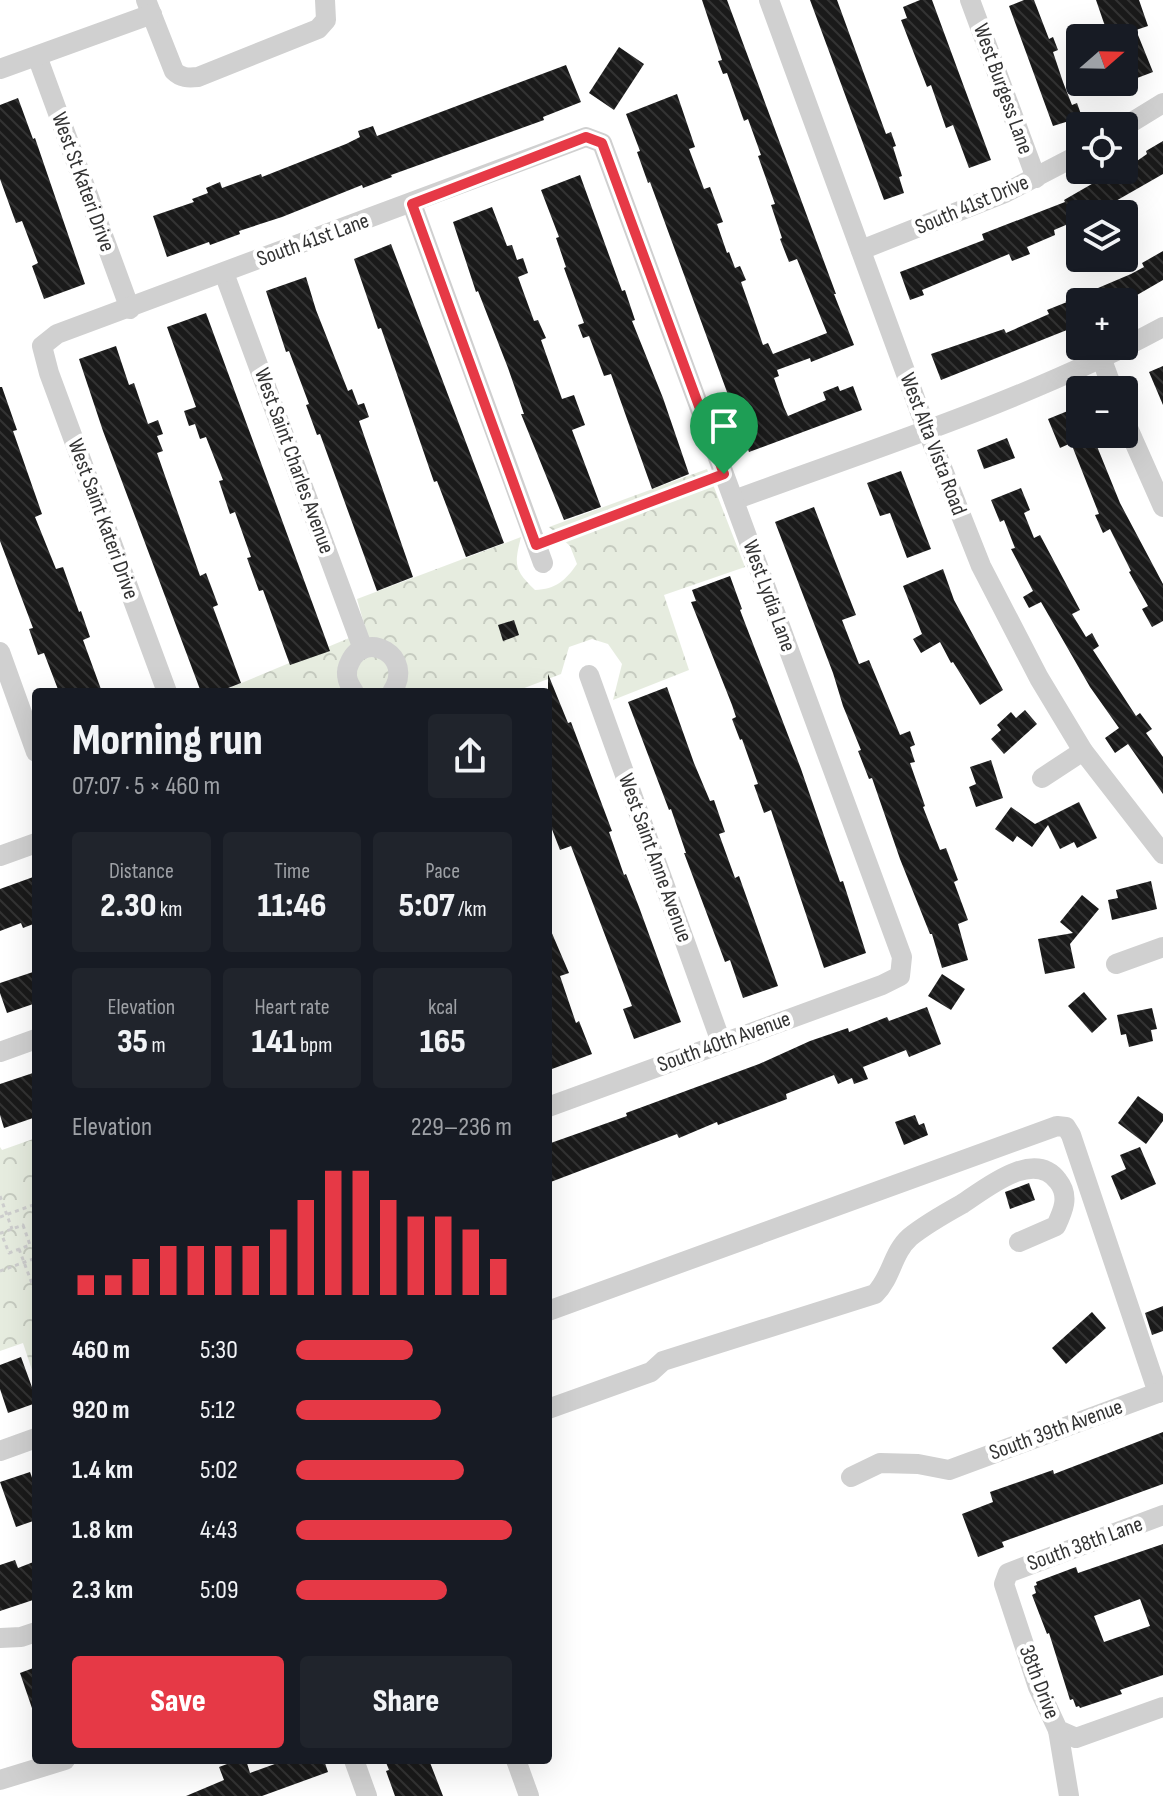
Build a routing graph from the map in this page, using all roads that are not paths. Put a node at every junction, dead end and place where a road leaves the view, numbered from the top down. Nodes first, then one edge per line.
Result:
1 (325, 0) edge
2 (769, 0) edge
3 (970, 0) edge
4 (149, 7) edge
5 (37, 56) junction
6 (0, 69) edge
7 (1163, 103) edge
8 (1138, 118) edge
9 (586, 137) joint
10 (1066, 162) edge
11 (1036, 178) junction
12 (412, 204) junction
13 (861, 250) junction
14 (224, 273) junction
15 (130, 309) junction
16 (1163, 327) edge
17 (1138, 341) edge
18 (42, 346) joint
19 (1102, 360) joint
20 (1108, 376) edge
21 (926, 429) junction
22 (1137, 448) edge
23 (734, 500) junction
24 (1163, 507) edge
25 (540, 554) road end
26 (363, 649) junction
27 (1, 658) edge
28 (589, 675) dead end
29 (166, 688) edge
30 (351, 688) edge
31 (394, 688) edge
32 (32, 741) edge
33 (1083, 751) junction
34 (1042, 778) dead end
35 (32, 844) edge
36 (1163, 854) edge
37 (0, 856) edge
38 (1163, 947) edge
39 (1116, 964) dead end
40 (900, 976) joint
41 (32, 1040) edge
42 (721, 1042) junction
43 (0, 1052) edge
44 (552, 1105) edge
45 (1019, 1242) dead end
46 (552, 1310) edge
47 (1160, 1392) edge
48 (552, 1408) edge
49 (32, 1439) edge
50 (0, 1451) edge
51 (851, 1477) dead end
52 (1163, 1515) edge
53 (1008, 1573) joint
54 (19, 1636) edge
55 (0, 1656) edge
56 (1163, 1707) edge
57 (1058, 1730) junction
58 (51, 1764) edge
59 (355, 1764) edge
60 (517, 1764) edge
61 (1, 1778) edge
62 (367, 1796) edge
63 (529, 1796) edge
64 (1069, 1796) edge

1 - 4 street
2 - 13 street, West Alta Vista Road
3 - 11 street, West Burgess Lane
4 - 5 street
5 - 6 street
5 - 15 street, West St Kateri Drive
7 - 8 street
9 - 12 street, South 41st Lane
9 - 23 street, West Lydia Lane
10 - 11 street, South 41st Drive
11 - 13 street, South 41st Drive
12 - 14 street, South 41st Lane
12 - 25 street
13 - 21 street, West Alta Vista Road
14 - 15 street, South 41st Lane
14 - 26 street, West Saint Charles Avenue
15 - 18 street, South 41st Lane
16 - 17 street
18 - 29 street, West Saint Kateri Drive
19 - 20 street
19 - 21 street
21 - 23 street
21 - 33 street, West Alta Vista Road
22 - 24 street
23 - 40 street, West Lydia Lane
26 - 30 street
26 - 31 street
27 - 32 street
28 - 42 street, West Saint Anne Avenue
33 - 34 street
33 - 36 street, West Alta Vista Road
35 - 37 street
38 - 39 street
40 - 42 street, South 40th Avenue
41 - 43 street
42 - 44 street, South 40th Avenue
45 - 48 street
46 - 47 street
47 - 51 street, South 39th Avenue
49 - 50 street
52 - 53 street, South 38th Lane
53 - 57 street, 38th Drive
54 - 55 street
56 - 57 street, 38th Drive
57 - 64 street
58 - 61 street
59 - 62 street
60 - 63 street

